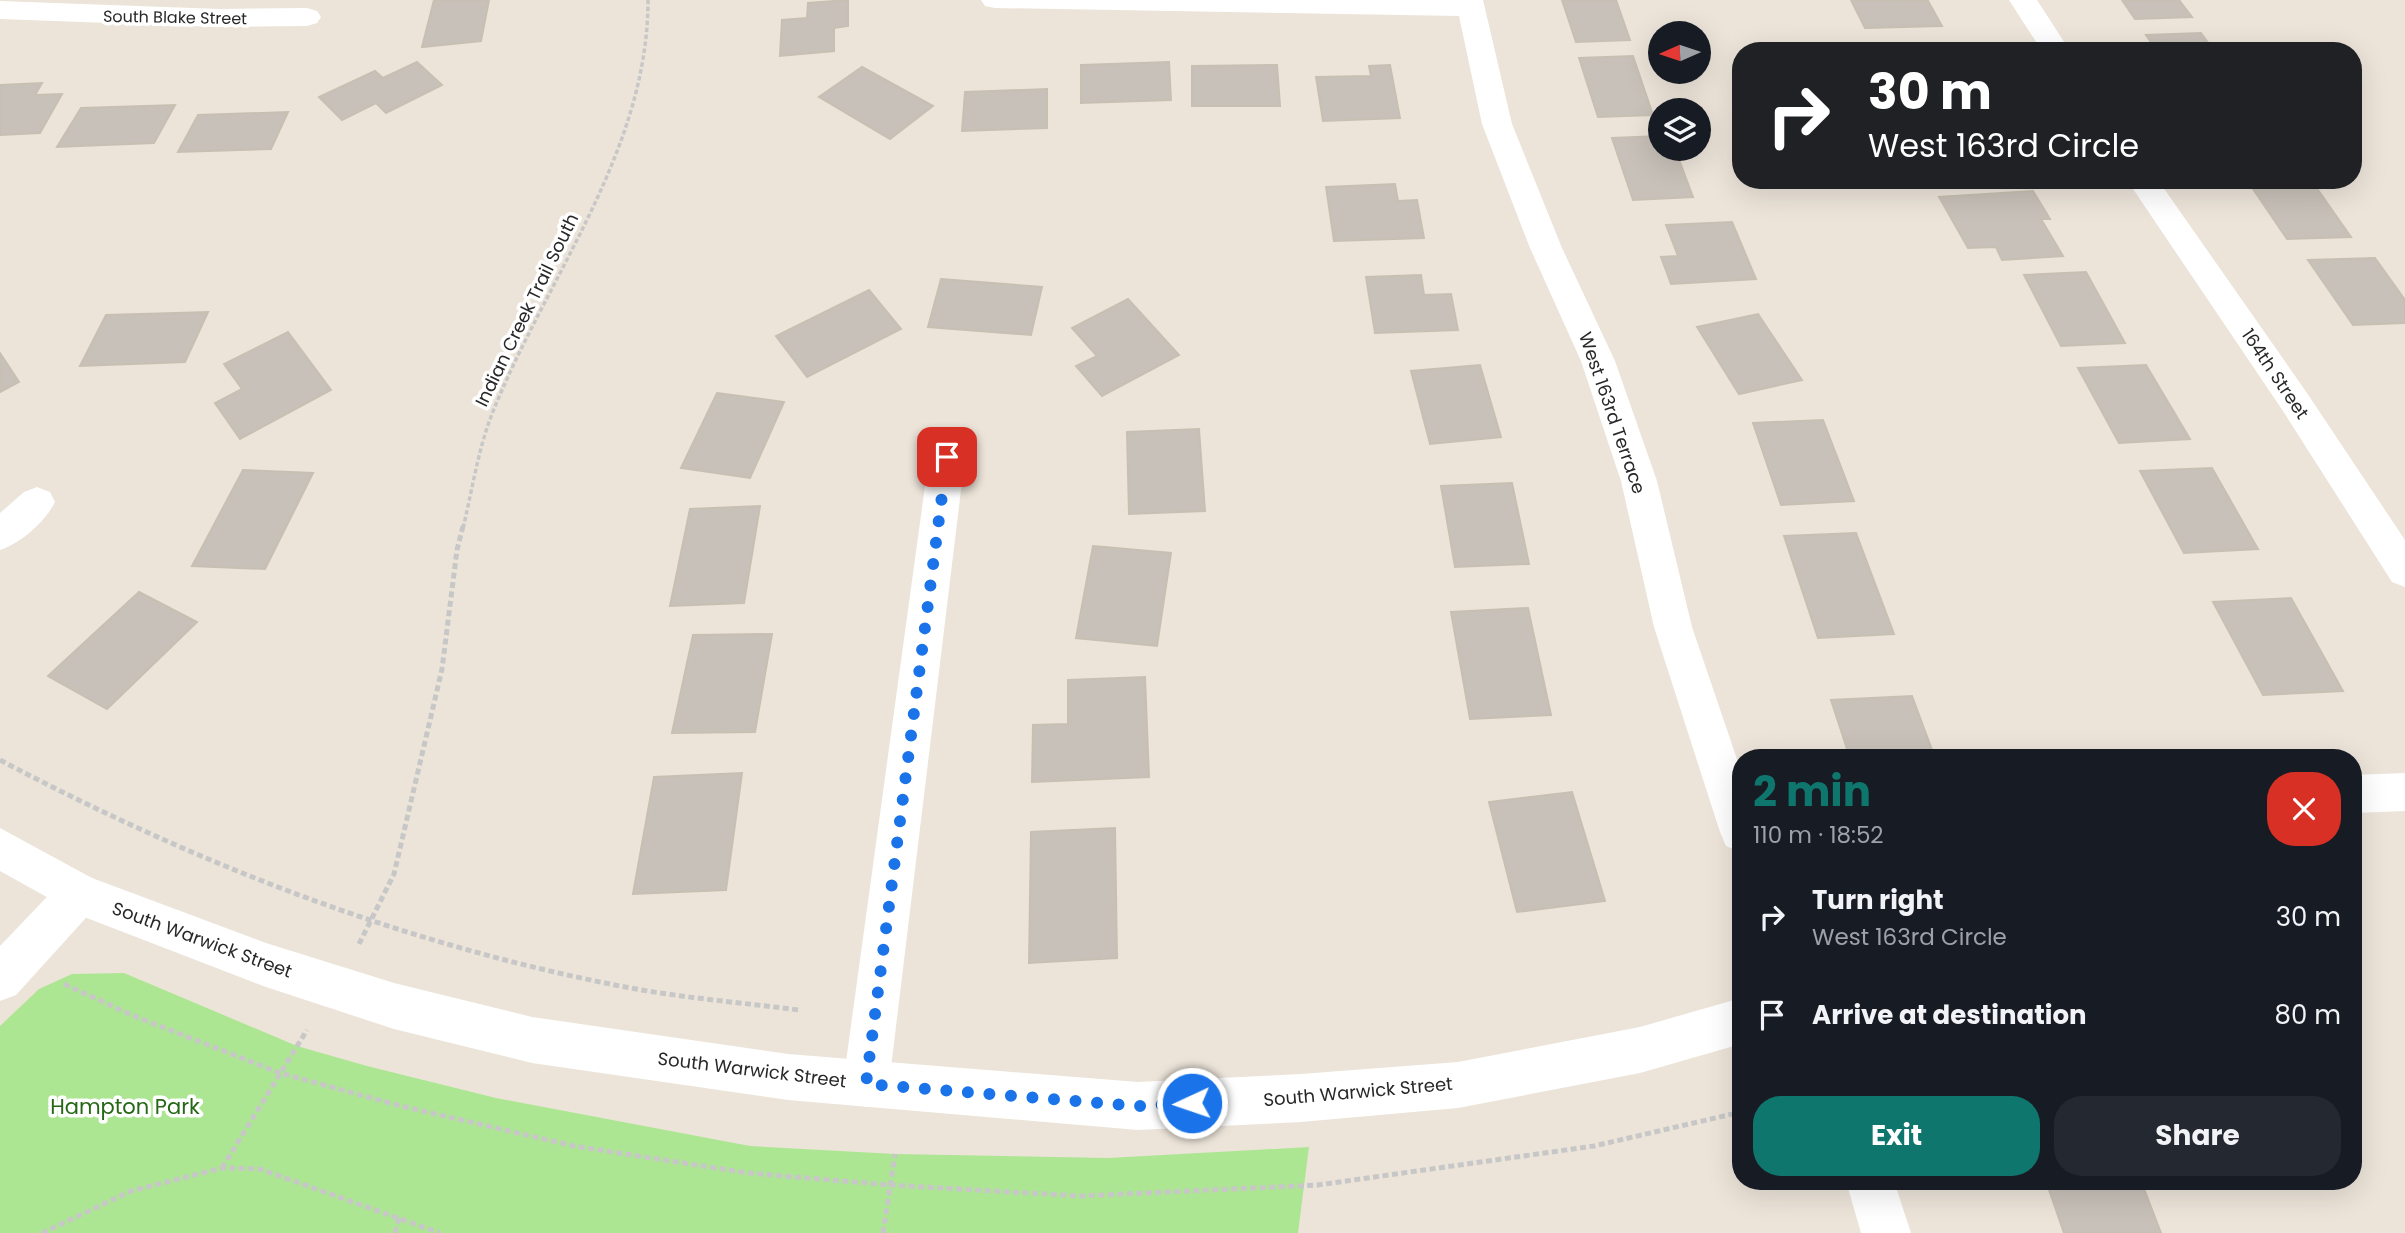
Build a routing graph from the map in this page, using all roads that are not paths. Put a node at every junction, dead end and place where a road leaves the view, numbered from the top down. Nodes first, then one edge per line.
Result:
1 (995, 0) edge
2 (2023, 0) edge
3 (1469, 4) edge
4 (0, 10) edge
5 (307, 17) dead end
6 (2050, 42) edge
7 (2148, 189) edge
8 (947, 457) dead end
9 (37, 502) dead end
10 (0, 535) edge
11 (2405, 571) edge
12 (2405, 792) edge
13 (2362, 794) edge
14 (1732, 805) edge
15 (0, 848) edge
16 (79, 894) junction
17 (0, 979) edge
18 (1732, 1024) edge
19 (866, 1084) junction
20 (1873, 1190) edge
21 (1886, 1233) edge

1 - 3 street
2 - 6 street
3 - 14 street, West 163rd Terrace
4 - 5 street, South Blake Street
7 - 11 street, 164th Street
8 - 19 street
9 - 10 street
12 - 13 street
15 - 16 street, South Warwick Street
16 - 17 street
16 - 19 street, South Warwick Street
18 - 19 street, South Warwick Street
20 - 21 street

